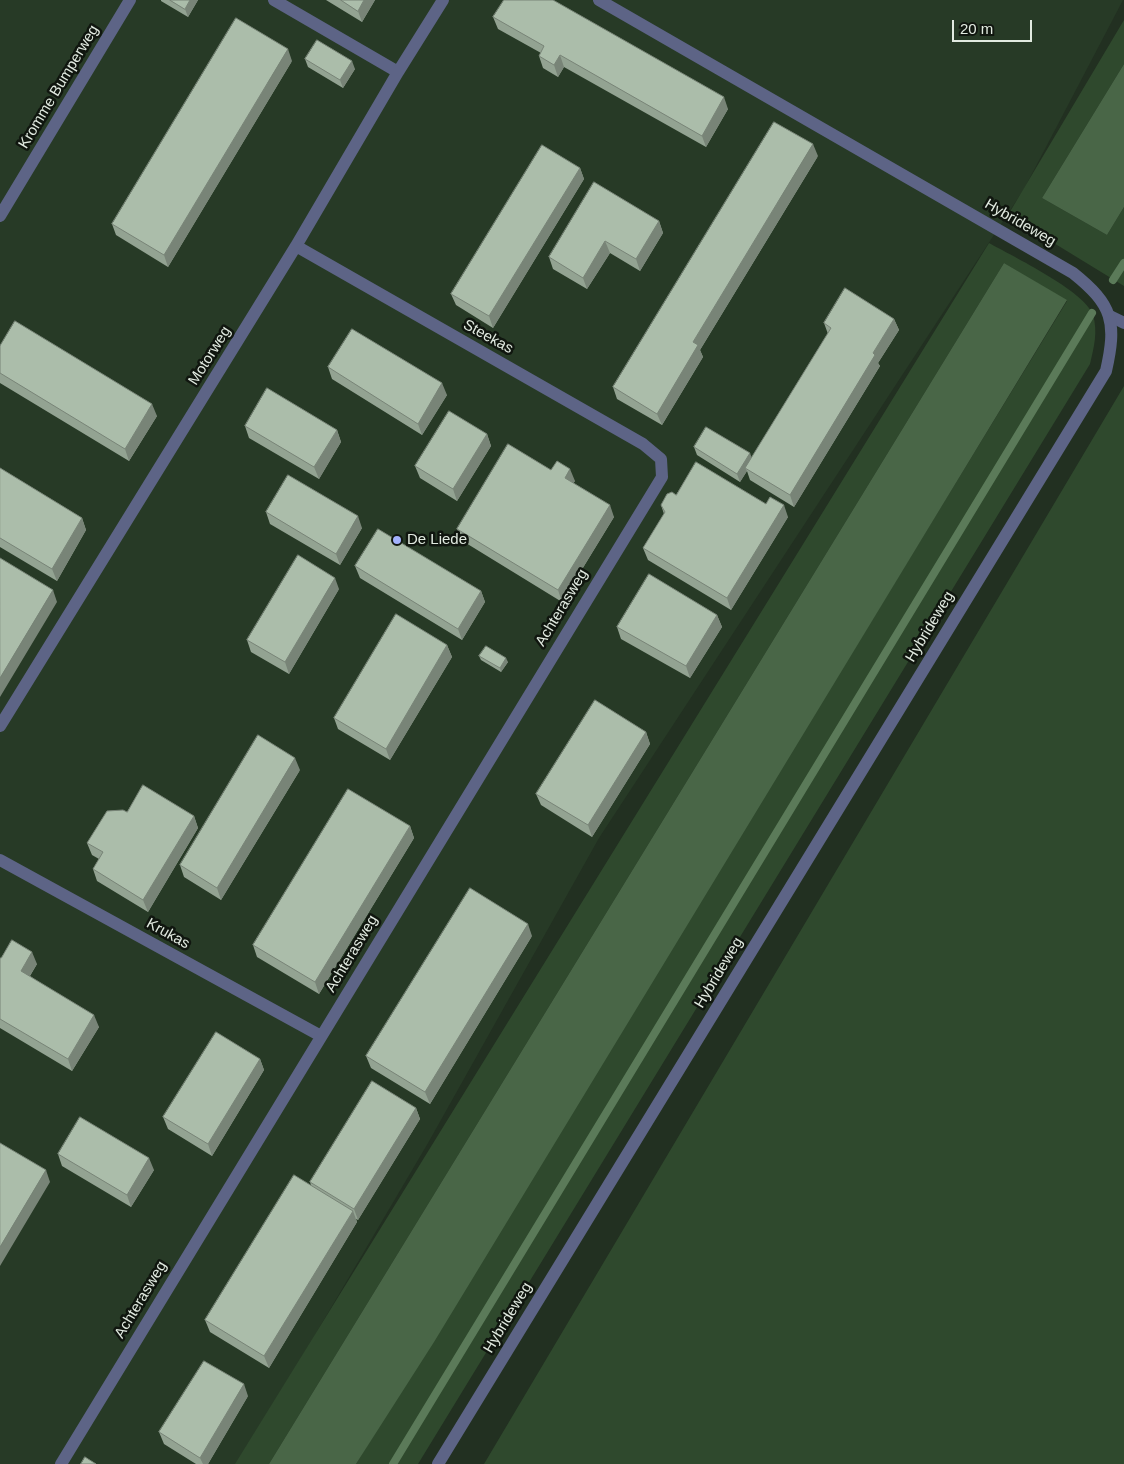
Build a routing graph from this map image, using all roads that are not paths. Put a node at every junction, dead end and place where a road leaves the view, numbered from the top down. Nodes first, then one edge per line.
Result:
1 (130, 0) edge
2 (274, 0) edge
3 (443, 0) edge
4 (599, 0) edge
5 (398, 72) junction
6 (0, 216) edge
7 (296, 246) junction
8 (1110, 316) junction
9 (1124, 323) edge
10 (660, 459) joint
11 (0, 726) edge
12 (0, 860) edge
13 (321, 1036) junction
14 (61, 1464) edge
15 (438, 1464) edge

1 - 6 street, Kromme Bumperweg
2 - 5 street
3 - 5 street, Motorweg
4 - 8 street, Hybrideweg
5 - 7 street, Motorweg
7 - 10 street, Steekas
7 - 11 street, Motorweg
8 - 9 street
8 - 15 street, Hybrideweg
10 - 13 street, Achterasweg
12 - 13 street, Krukas
13 - 14 street, Achterasweg

